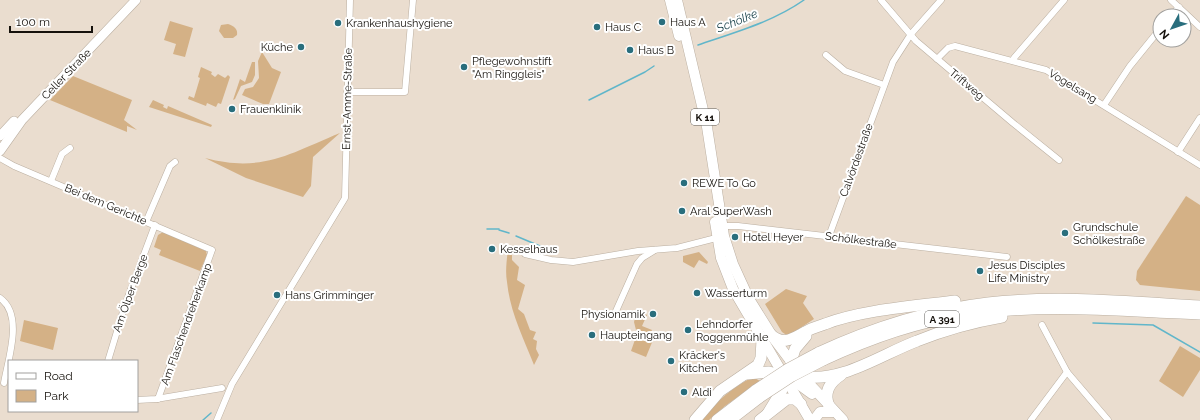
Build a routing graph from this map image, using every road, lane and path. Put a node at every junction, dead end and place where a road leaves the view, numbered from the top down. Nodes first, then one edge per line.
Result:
1 (129, 0) edge
2 (136, 0) edge
3 (350, 0) edge
4 (413, 0) edge
5 (670, 0) edge
6 (677, 0) edge
7 (882, 0) edge
8 (941, 0) edge
9 (1064, 0) edge
10 (1171, 0) edge
11 (1179, 7) joint
12 (1200, 27) edge
13 (911, 34) junction
14 (1152, 39) edge
15 (826, 55) dead end
16 (938, 59) junction
17 (1013, 61) junction
18 (884, 85) junction
19 (347, 92) junction
20 (1104, 105) junction
21 (1200, 118) edge
22 (0, 136) edge
23 (70, 148) dead end
24 (0, 151) edge
25 (1178, 152) junction
26 (0, 158) edge
27 (1059, 160) dead end
28 (175, 162) dead end
29 (1200, 165) edge
30 (51, 181) junction
31 (146, 222) junction
32 (155, 226) junction
33 (719, 226) junction
34 (829, 236) junction
35 (721, 237) junction
36 (212, 250) joint
37 (656, 250) junction
38 (525, 254) dead end
39 (1007, 257) dead end
40 (0, 298) edge
41 (989, 303) junction
42 (1200, 306) edge
43 (1068, 309) junction
44 (616, 311) dead end
45 (1200, 314) edge
46 (1042, 325) dead end
47 (819, 326) junction
48 (769, 338) junction
49 (820, 356) junction
50 (108, 360) edge
51 (791, 371) junction
52 (845, 372) junction
53 (1067, 372) junction
54 (743, 375) junction
55 (4, 383) edge
56 (222, 388) dead end
57 (758, 393) junction
58 (158, 399) junction
59 (138, 400) edge
60 (799, 401) junction
61 (835, 412) edge
62 (764, 417) edge
63 (217, 420) edge
64 (695, 420) edge
65 (717, 420) edge
66 (730, 420) edge
67 (810, 420) edge
68 (814, 420) edge
69 (1031, 420) edge
70 (1108, 420) edge

1 - 22 main road, Celler Straße
2 - 24 main road, Celler Straße
3 - 19 street, Ernst-Amme-Straße
4 - 19 street
5 - 33 main road, K 11
6 - 33 main road, K 11
7 - 13 street, Triftweg
8 - 13 street, Calvördestraße
9 - 17 street
10 - 11 street
11 - 12 street
13 - 16 street, Triftweg
13 - 18 street, Calvördestraße
14 - 20 street
15 - 18 street
16 - 17 street, Vogelsang
16 - 27 street, Triftweg
17 - 20 street, Vogelsang
18 - 34 street, Calvördestraße
19 - 63 street, Ernst-Amme-Straße
20 - 25 street, Vogelsang
21 - 25 street
23 - 30 street
25 - 29 street, Vogelsang
26 - 30 street, Bei dem Gerichte
28 - 31 street
30 - 31 street, Bei dem Gerichte
31 - 32 street, Bei dem Gerichte
32 - 36 street, Bei dem Gerichte
32 - 50 street, Am Ölper Berge
33 - 34 street, Schölkestraße
33 - 35 main road, K 11
34 - 39 street, Schölkestraße
35 - 37 street
35 - 48 main road, K 11
36 - 58 street, Am Flaschendreherkamp
37 - 38 street
37 - 44 street
40 - 55 street
41 - 42 highway, A 391
41 - 47 highway
41 - 49 highway, A 391
43 - 45 highway, A 391
43 - 49 highway, A 391
43 - 52 highway
46 - 53 street
47 - 48 highway
47 - 51 highway
48 - 51 main road
48 - 54 highway
49 - 57 highway, A 391, bridge
51 - 52 highway
51 - 54 highway
51 - 60 main road
51 - 61 main road
51 - 62 highway
52 - 61 highway
53 - 69 street
53 - 70 street
54 - 64 highway
56 - 58 street
57 - 65 highway, A 391
57 - 66 highway, A 391
58 - 59 street
60 - 62 highway
60 - 67 main road
61 - 68 main road

